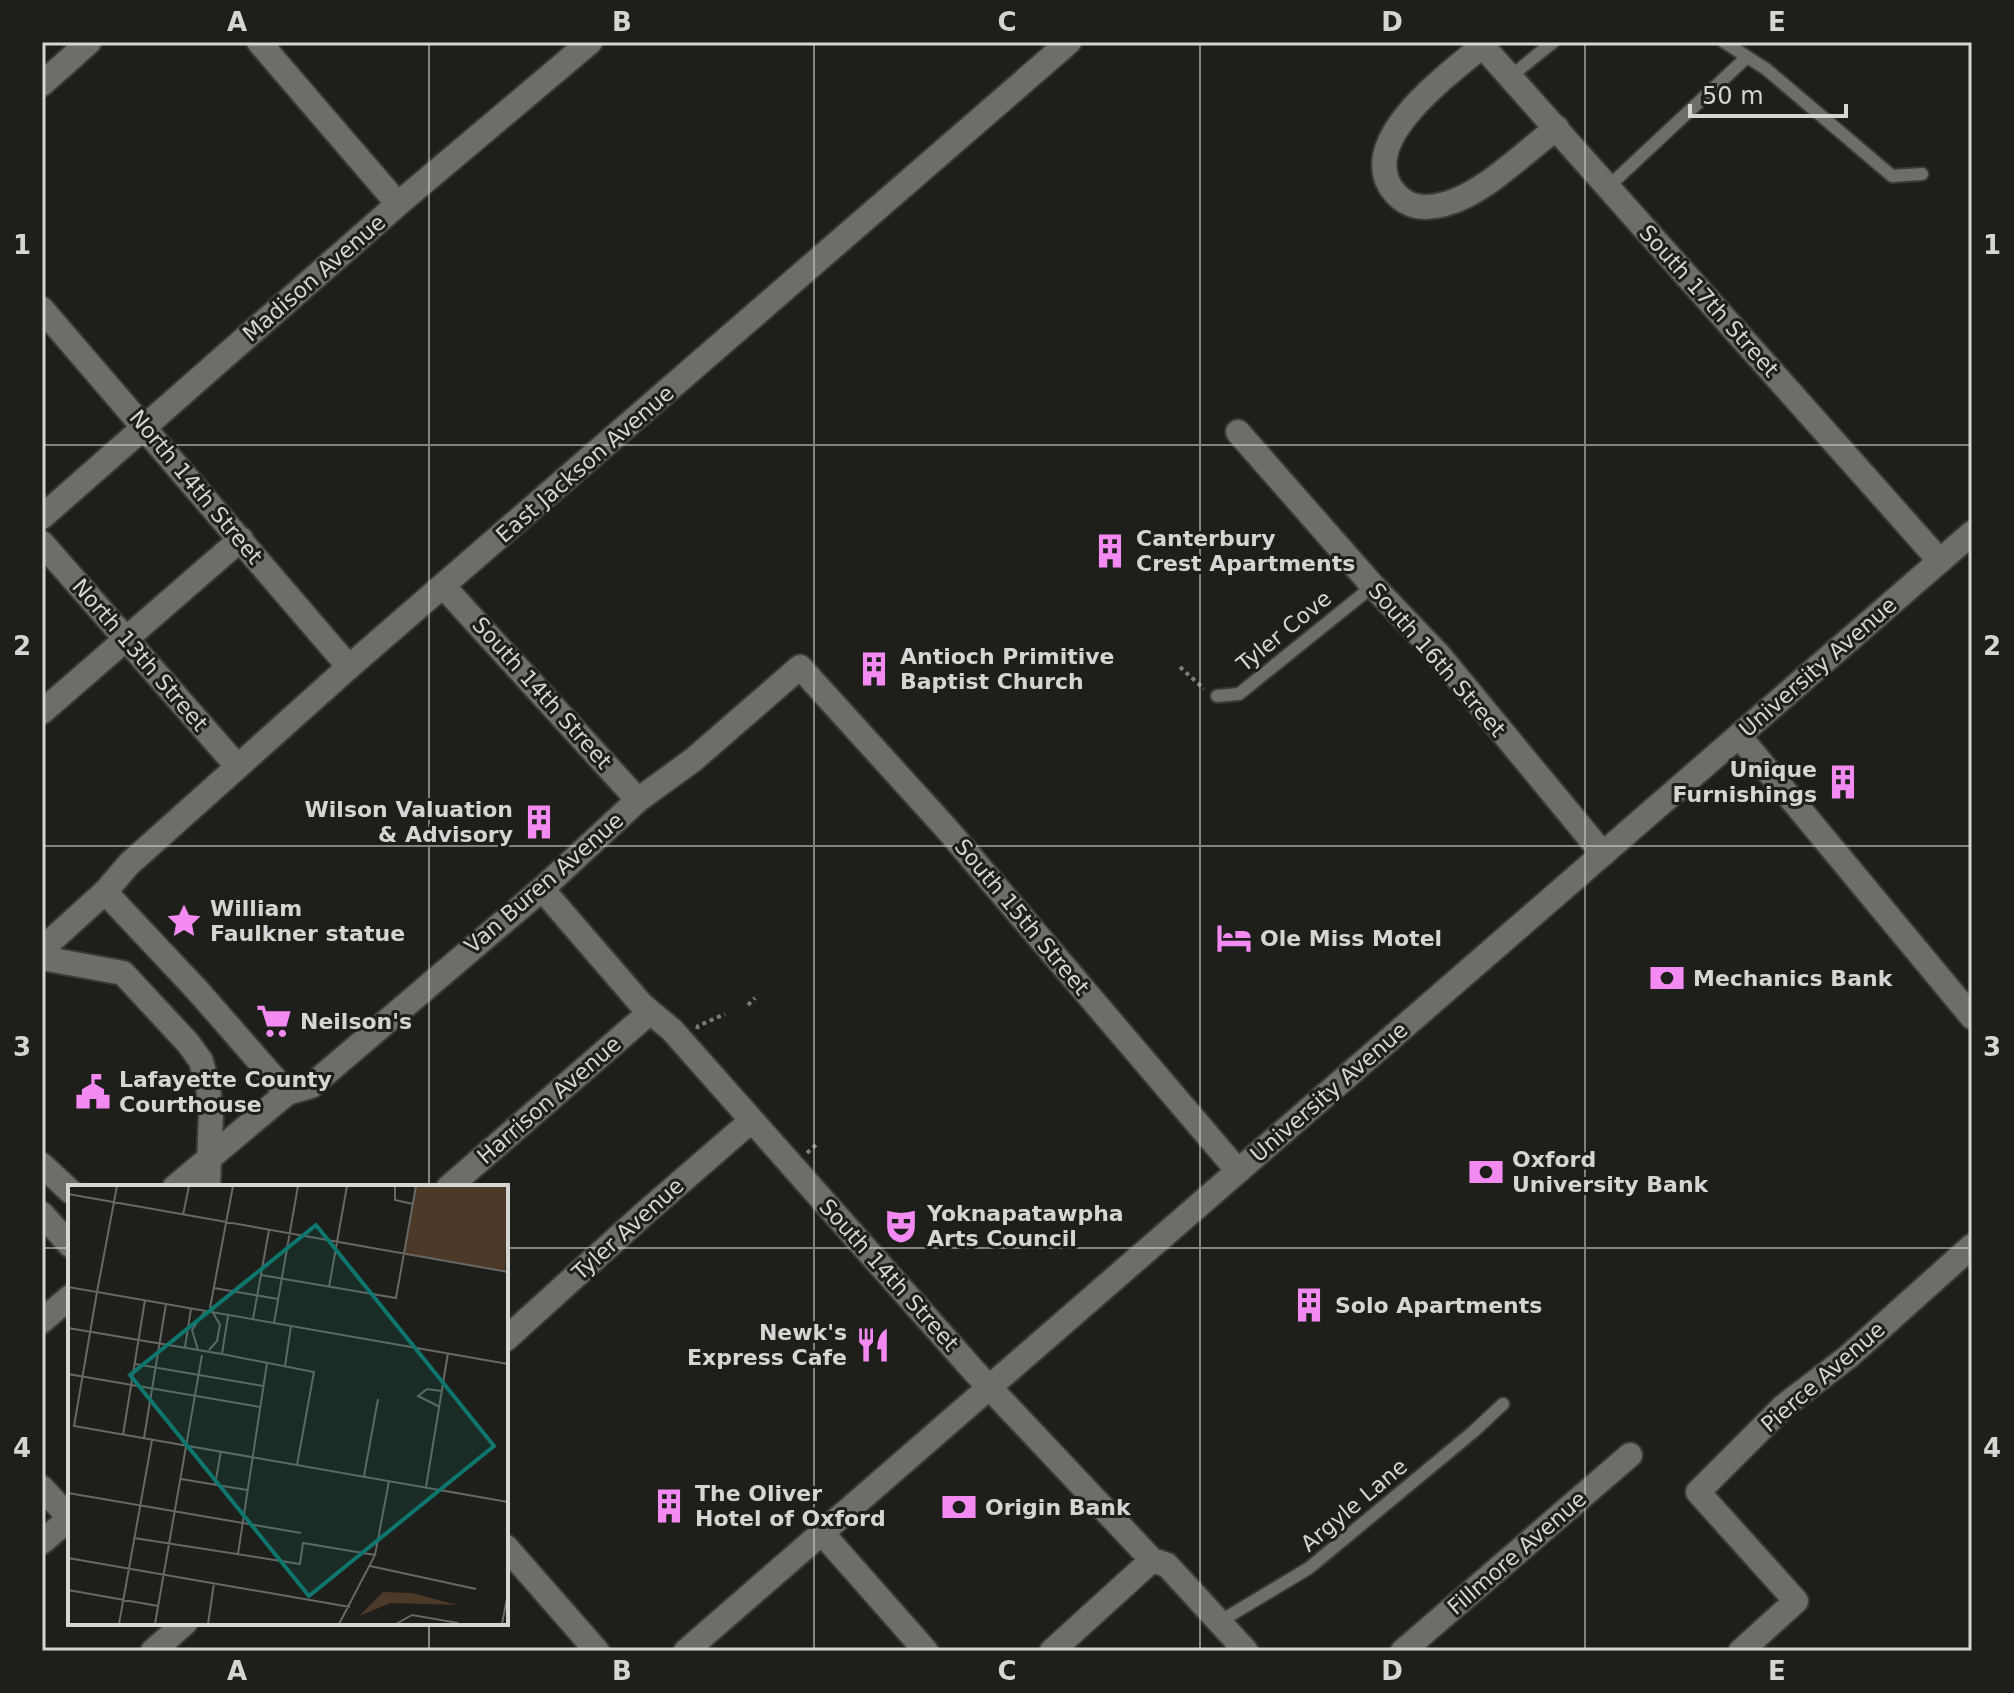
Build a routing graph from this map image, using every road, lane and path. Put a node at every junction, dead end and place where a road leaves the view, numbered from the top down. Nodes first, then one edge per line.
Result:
1 (89, 42) edge
2 (259, 42) edge
3 (590, 42) edge
4 (1069, 42) edge
5 (1553, 42) edge
6 (1724, 42) edge
7 (1480, 44) edge
8 (1747, 57) junction
9 (1510, 77) junction
10 (42, 84) edge
11 (1557, 128) junction
12 (1922, 174) dead end
13 (1608, 187) junction
14 (398, 204) junction
15 (42, 309) edge
16 (145, 426) junction
17 (1238, 432) dead end
18 (42, 517) edge
19 (1972, 533) edge
20 (241, 539) junction
21 (42, 543) edge
22 (1940, 561) junction
23 (1373, 586) junction
24 (444, 587) junction
25 (124, 638) junction
26 (349, 667) junction
27 (800, 667) joint
28 (1180, 667) dead end
29 (1217, 696) joint
30 (42, 712) edge
31 (1739, 736) junction
32 (237, 766) junction
33 (638, 800) junction
34 (1603, 854) junction
35 (542, 889) junction
36 (105, 892) junction
37 (42, 949) edge
38 (42, 958) edge
39 (755, 998) dead end
40 (748, 1005) dead end
41 (649, 1013) junction
42 (725, 1014) dead end
43 (1972, 1017) edge
44 (697, 1031) dead end
45 (287, 1093) junction
46 (751, 1121) junction
47 (209, 1157) junction
48 (42, 1165) edge
49 (1238, 1171) junction
50 (177, 1185) edge
51 (208, 1185) edge
52 (451, 1185) edge
53 (68, 1189) edge
54 (42, 1214) edge
55 (68, 1243) edge
56 (1972, 1246) edge
57 (68, 1299) edge
58 (42, 1321) edge
59 (508, 1337) edge
60 (991, 1386) junction
61 (1503, 1404) dead end
62 (1630, 1455) dead end
63 (42, 1488) edge
64 (68, 1516) edge
65 (68, 1520) edge
66 (822, 1533) junction
67 (42, 1542) edge
68 (508, 1549) edge
69 (1152, 1560) junction
70 (1219, 1622) junction
71 (179, 1632) edge
72 (153, 1651) edge
73 (597, 1651) edge
74 (686, 1651) edge
75 (926, 1651) edge
76 (1052, 1651) edge
77 (1246, 1651) edge
78 (1403, 1651) edge
79 (1741, 1651) edge

1 - 10 street
2 - 14 street
3 - 14 street, Madison Avenue
4 - 24 street, East Jackson Avenue
5 - 9 lane
6 - 8 lane
7 - 9 street, South 17th Street
7 - 11 street
8 - 12 lane
8 - 13 lane
9 - 11 street, South 17th Street
11 - 13 street, South 17th Street
13 - 22 street, South 17th Street
14 - 16 street, Madison Avenue
15 - 16 street, North 14th Street
16 - 18 street, Madison Avenue
16 - 20 street, North 14th Street
17 - 23 street, South 16th Street
19 - 22 street, University Avenue
20 - 25 street
20 - 26 street, North 14th Street
21 - 25 street, North 13th Street
22 - 31 street, University Avenue
23 - 29 lane, Tyler Cove
23 - 34 street, South 16th Street
24 - 26 street, East Jackson Avenue
24 - 33 street, South 14th Street
25 - 30 street
25 - 32 street, North 13th Street
26 - 32 street, East Jackson Avenue
27 - 33 street, Van Buren Avenue
27 - 49 street, South 15th Street
28 - 29 path
31 - 34 street, University Avenue
31 - 43 street
32 - 36 street, East Jackson Avenue
33 - 35 street, Van Buren Avenue
34 - 49 street, University Avenue
35 - 41 street, South 14th Street
35 - 45 street, Van Buren Avenue
36 - 37 street, East Jackson Avenue
36 - 45 street
38 - 47 street
39 - 40 path
41 - 46 street, South 14th Street
41 - 52 street, Harrison Avenue
42 - 44 path
45 - 47 street, Van Buren Avenue
46 - 59 street, Tyler Avenue
46 - 60 street, South 14th Street
47 - 50 street, Van Buren Avenue
47 - 51 street
48 - 53 street
49 - 60 street, University Avenue
54 - 55 street
56 - 79 street, Pierce Avenue
57 - 58 street
60 - 66 street, University Avenue
60 - 69 street, South 14th Street
61 - 70 lane, Argyle Lane
62 - 78 street, Fillmore Avenue
63 - 64 street
65 - 67 street
66 - 74 street, University Avenue
66 - 75 street
68 - 73 street
69 - 70 street, South 14th Street
69 - 76 street
70 - 77 street, South 14th Street
71 - 72 street

